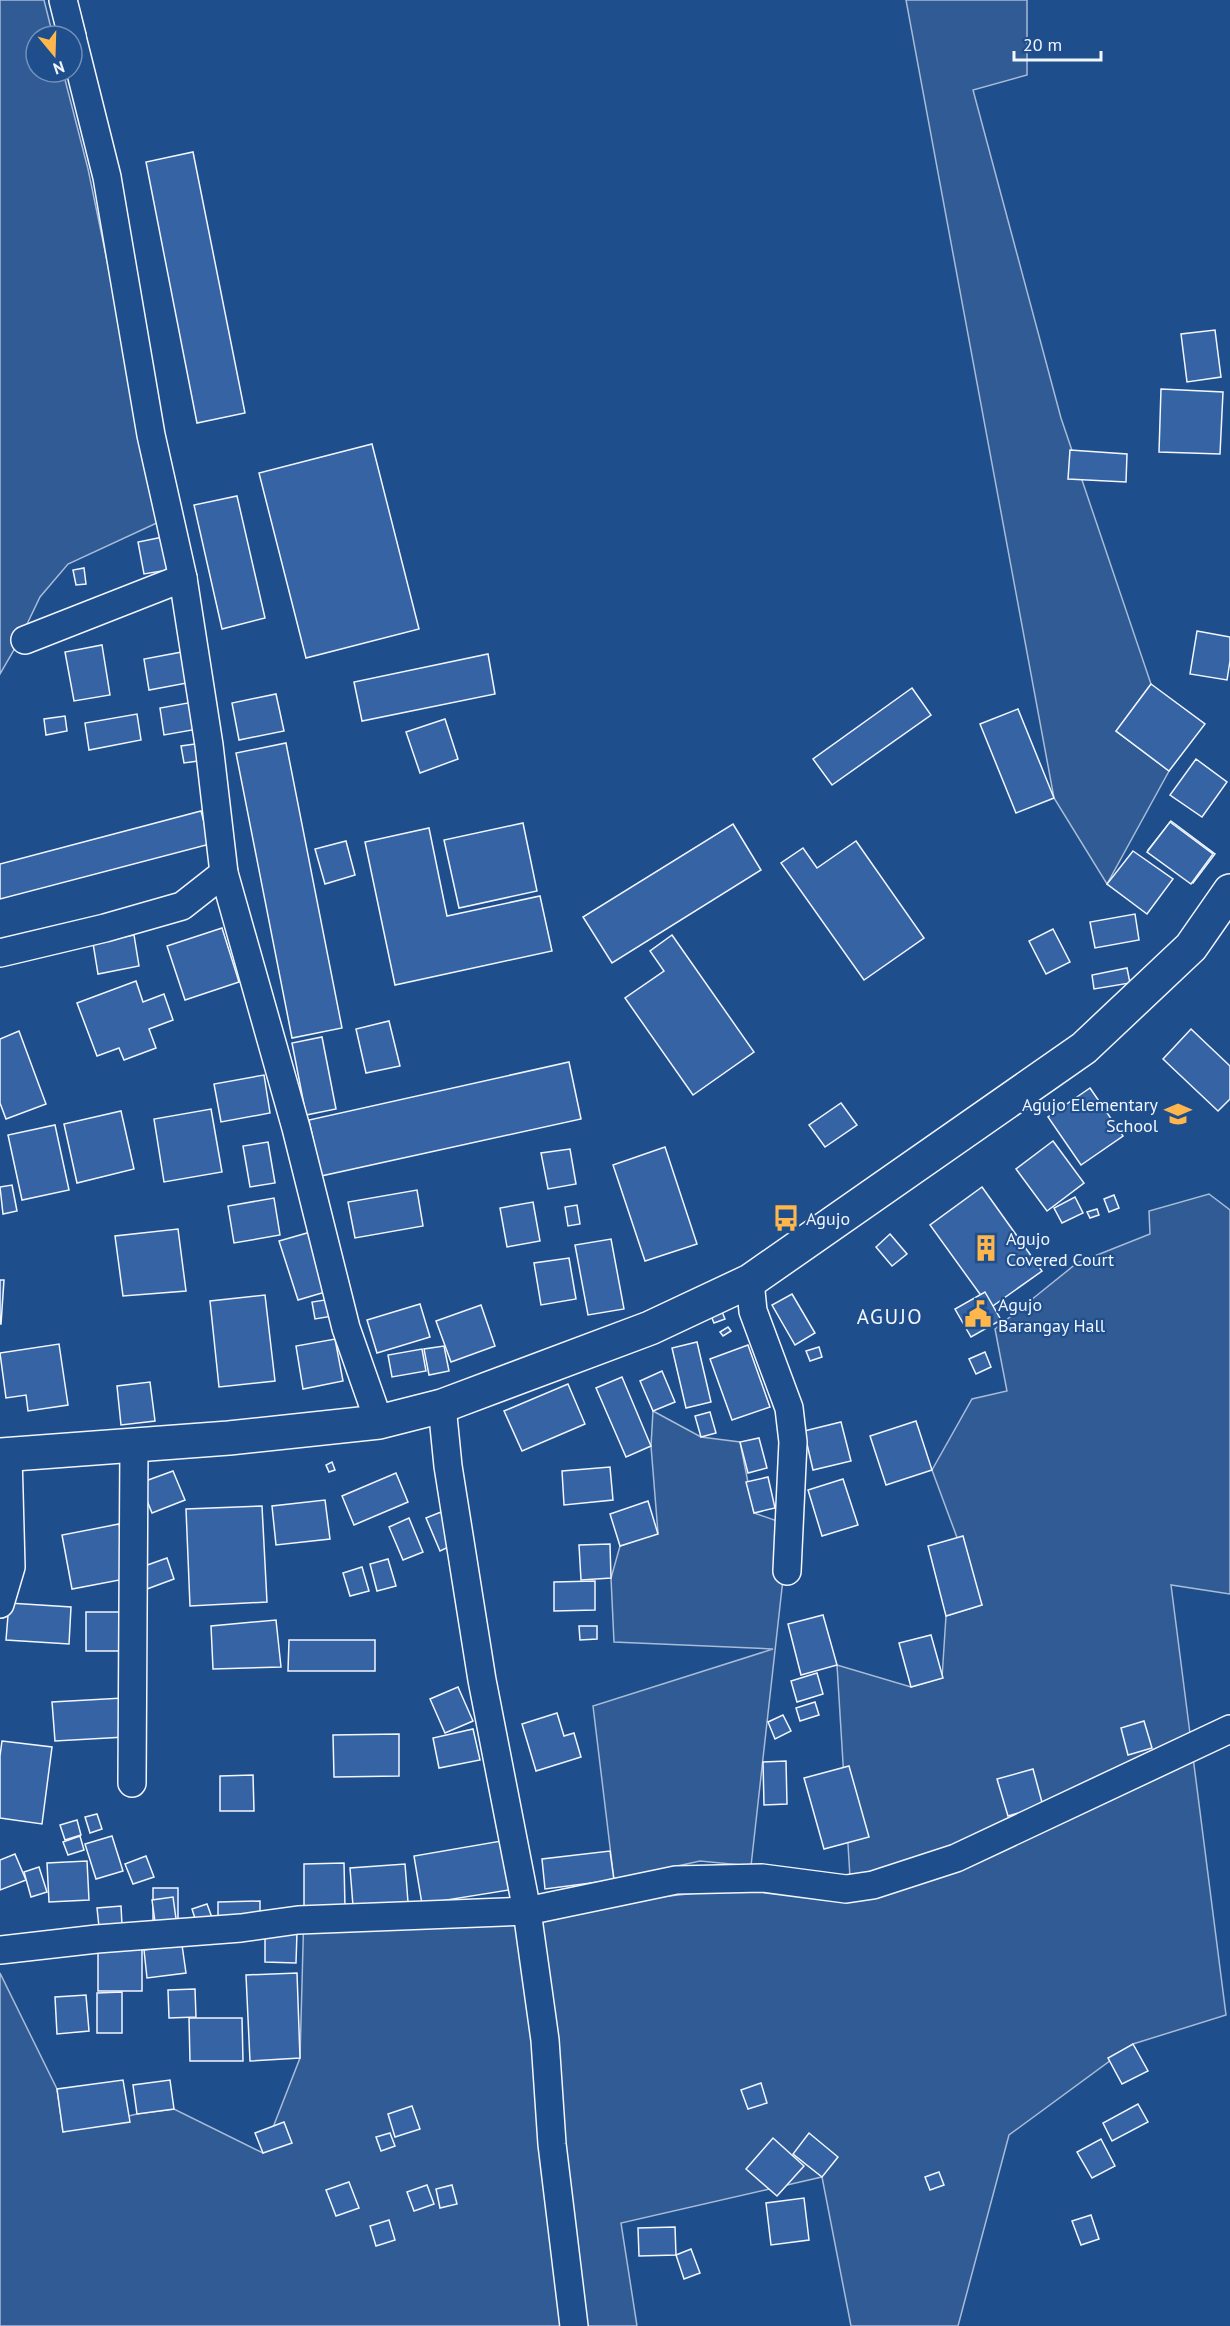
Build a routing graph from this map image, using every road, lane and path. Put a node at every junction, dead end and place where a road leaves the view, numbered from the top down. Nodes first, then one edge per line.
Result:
1 (63, 0) edge
2 (69, 24) edge
3 (83, 84) edge
4 (183, 578) junction
5 (25, 640) dead end
6 (224, 873) junction
7 (1230, 891) edge
8 (0, 953) edge
9 (750, 1281) junction
10 (442, 1406) junction
11 (379, 1422) junction
12 (134, 1446) junction
13 (4, 1455) edge
14 (787, 1571) dead end
15 (0, 1604) edge
16 (1230, 1729) edge
17 (132, 1783) dead end
18 (527, 1911) junction
19 (0, 1950) edge
20 (574, 2326) edge

1 - 2 street
3 - 4 street
4 - 5 street
4 - 6 street
6 - 8 street
6 - 11 street
7 - 9 main road
9 - 10 main road
9 - 14 street
10 - 11 main road
10 - 18 street
11 - 12 main road
12 - 13 main road
12 - 17 street
13 - 15 street
16 - 18 street
18 - 19 street
18 - 20 street

